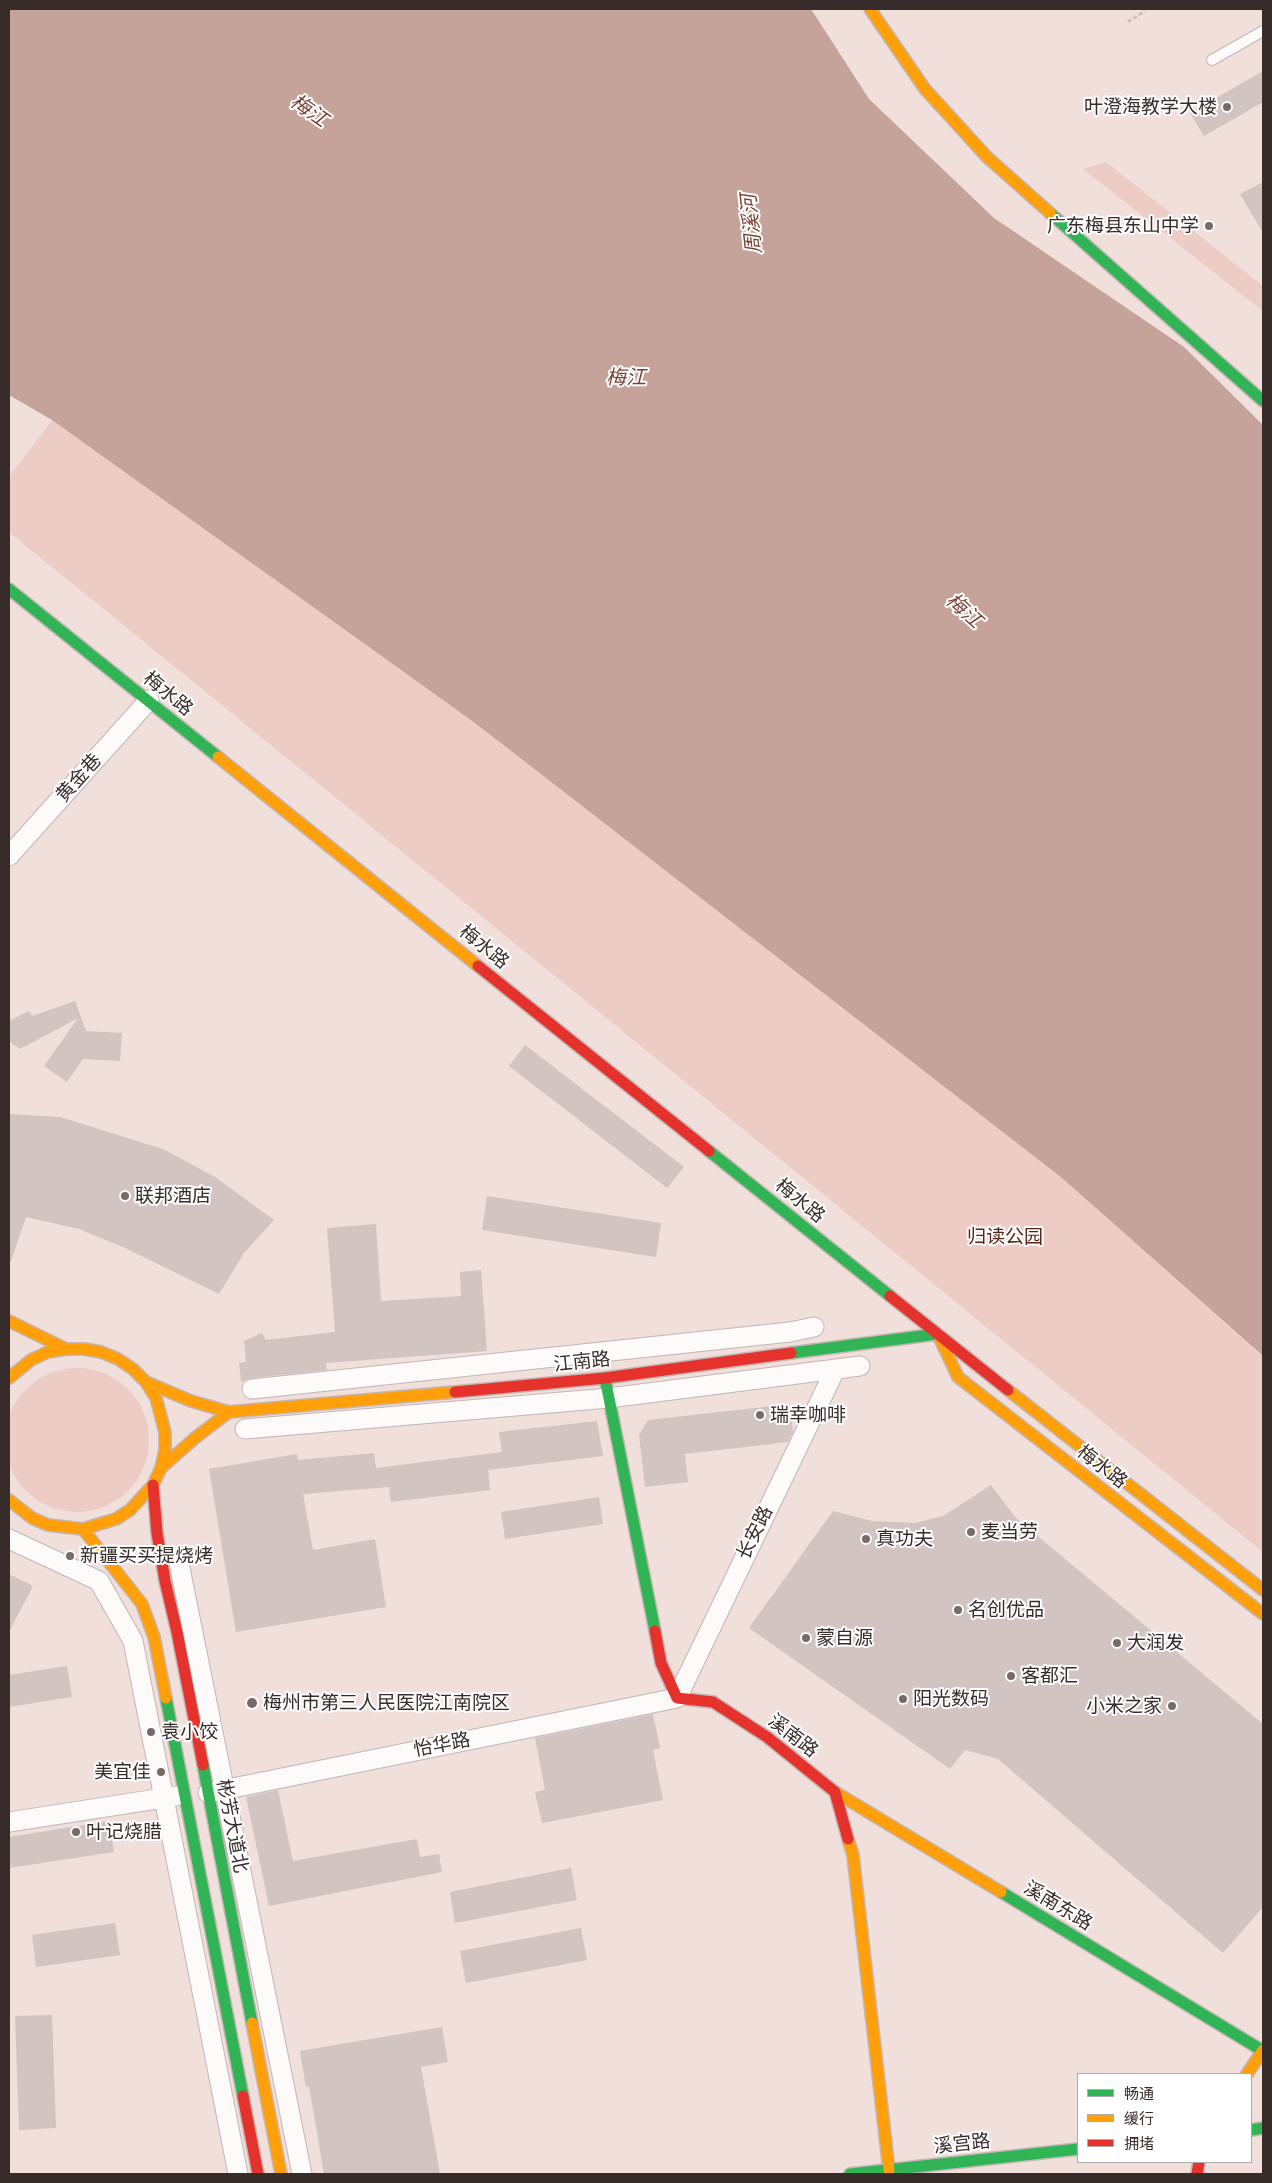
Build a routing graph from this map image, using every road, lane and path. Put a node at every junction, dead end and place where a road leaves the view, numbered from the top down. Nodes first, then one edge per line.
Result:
1 (870, 9) edge
2 (1144, 11) dead end
3 (1128, 22) dead end
4 (1263, 31) edge
5 (1212, 60) dead end
6 (1263, 401) edge
7 (9, 589) edge
8 (148, 700) junction
9 (9, 856) edge
10 (9, 1321) edge
11 (814, 1327) dead end
12 (937, 1334) junction
13 (66, 1349) junction
14 (860, 1366) dead end
15 (835, 1370) junction
16 (9, 1378) edge
17 (605, 1378) junction
18 (146, 1382) junction
19 (252, 1390) dead end
20 (609, 1398) junction
21 (229, 1412) junction
22 (245, 1428) dead end
23 (161, 1468) junction
24 (153, 1485) junction
25 (9, 1500) edge
26 (83, 1529) junction
27 (9, 1539) edge
28 (179, 1563) dead end
29 (1263, 1590) edge
30 (1263, 1614) edge
31 (677, 1698) junction
32 (216, 1791) junction
33 (835, 1792) junction
34 (185, 1795) junction
35 (164, 1798) junction
36 (9, 1822) edge
37 (1263, 2051) edge
38 (1248, 2073) edge
39 (1077, 2149) edge
40 (889, 2170) junction
41 (238, 2174) edge
42 (258, 2174) edge
43 (281, 2174) edge
44 (302, 2174) edge
45 (850, 2174) edge

1 - 6 main road
2 - 3 path
4 - 5 lane
7 - 8 main road, 梅水路
8 - 9 street, 黄金巷
8 - 12 main road, 梅水路
10 - 13 main road
11 - 19 street
12 - 17 main road, 江南路
12 - 29 main road, 梅水路
12 - 30 main road, 梅水路
13 - 16 main road
13 - 18 main road
14 - 15 street
15 - 20 street
15 - 31 street, 长安路
17 - 20 main road
17 - 21 main road, 江南路
18 - 21 main road, 江南路
18 - 23 main road
20 - 22 street
20 - 31 main road
21 - 23 main road
23 - 24 main road
24 - 26 main road
24 - 32 main road, 彬芳大道北
25 - 26 main road
26 - 34 main road
27 - 35 street
28 - 32 street
31 - 32 street, 怡华路
31 - 33 main road, 溪南路
32 - 43 main road, 彬芳大道北
32 - 44 street
33 - 37 main road, 溪南东路
33 - 40 main road
34 - 35 street
34 - 42 main road
35 - 36 street
35 - 41 street
37 - 38 main road
39 - 40 main road, 溪宫路
40 - 45 main road, 溪宫路

